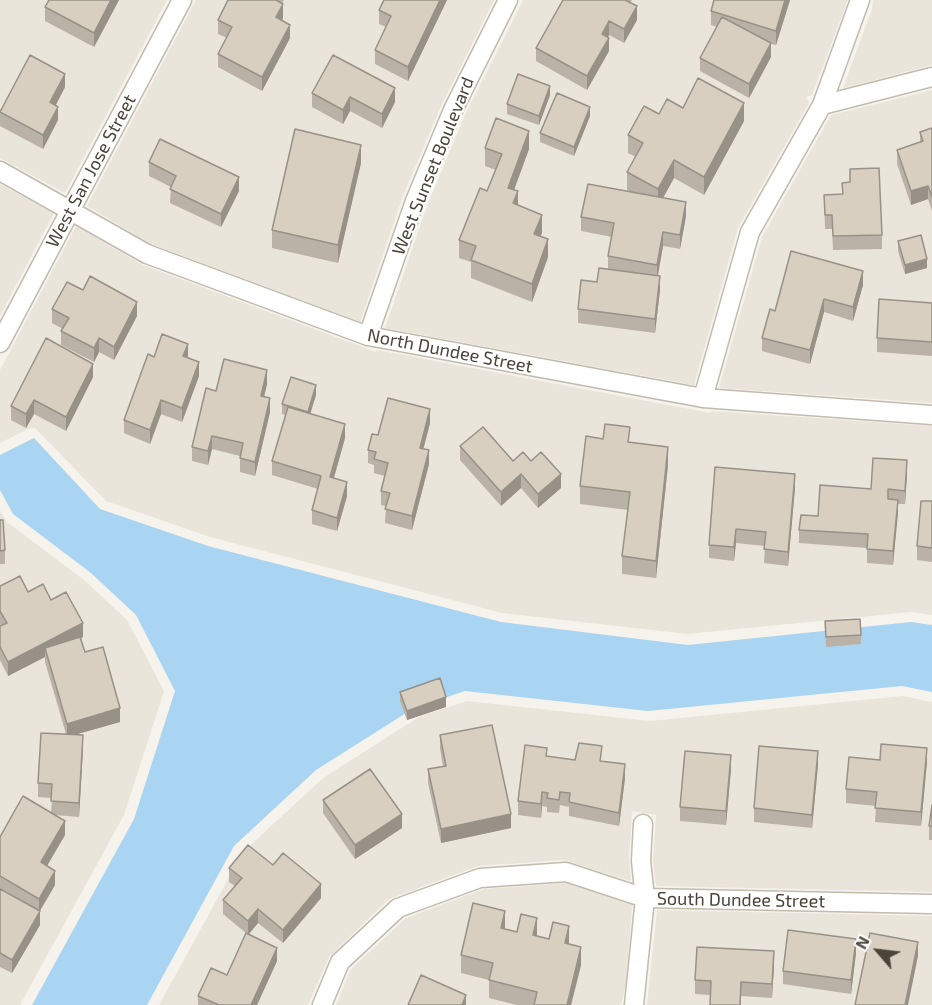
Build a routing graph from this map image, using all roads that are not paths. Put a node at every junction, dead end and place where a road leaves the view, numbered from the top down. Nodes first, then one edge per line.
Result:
1 (182, 0) edge
2 (508, 0) edge
3 (860, 0) edge
4 (932, 77) edge
5 (822, 105) junction
6 (0, 171) edge
7 (70, 210) junction
8 (368, 336) junction
9 (0, 343) edge
10 (703, 399) junction
11 (932, 415) edge
12 (643, 824) dead end
13 (645, 898) junction
14 (932, 904) edge
15 (322, 1005) edge
16 (634, 1005) edge

1 - 7 street, West San Jose Street
2 - 8 street, West Sunset Boulevard
3 - 5 street
4 - 5 street
5 - 10 street
6 - 7 street, North Dundee Street
7 - 8 street, North Dundee Street
7 - 9 street, West San Jose Street
8 - 10 street, North Dundee Street
10 - 11 street, North Dundee Street
12 - 13 street
13 - 14 street, South Dundee Street
13 - 15 street, South Dundee Street
13 - 16 street

